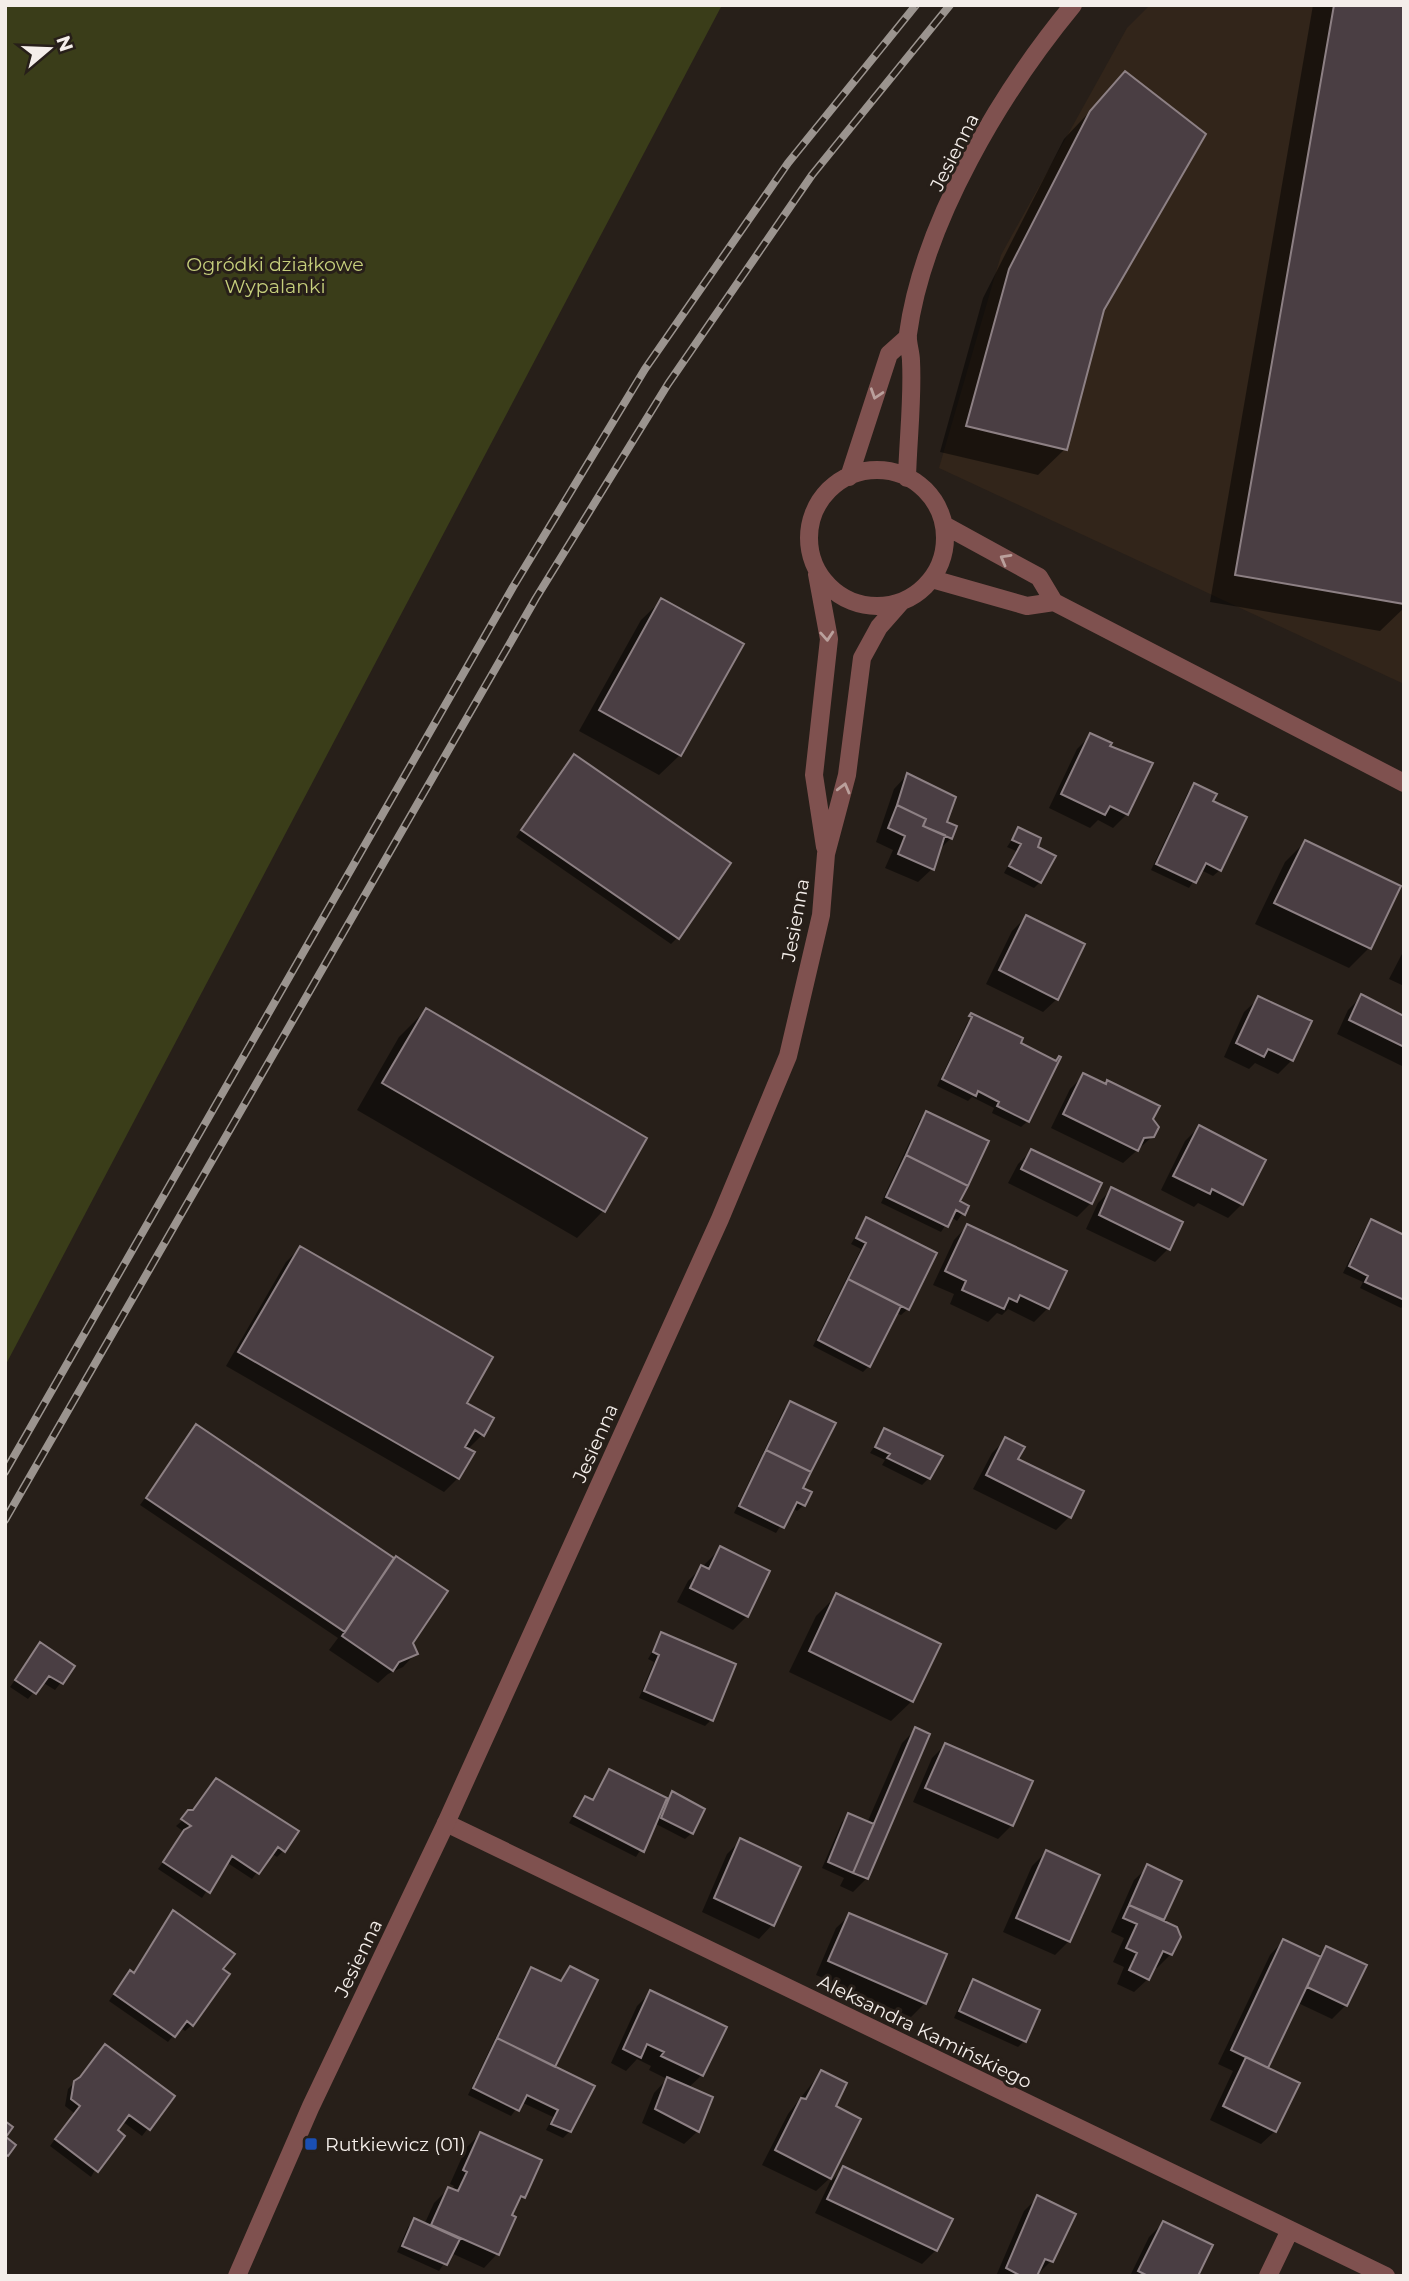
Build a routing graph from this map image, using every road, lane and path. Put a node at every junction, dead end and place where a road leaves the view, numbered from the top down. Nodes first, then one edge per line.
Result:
1 (1073, 5) edge
2 (908, 337) junction
3 (849, 477) junction
4 (906, 478) junction
5 (944, 525) junction
6 (816, 569) junction
7 (932, 579) junction
8 (901, 602) junction
9 (1054, 602) junction
10 (1404, 782) edge
11 (826, 854) junction
12 (446, 1823) junction
13 (1290, 2230) junction
14 (237, 2276) edge
15 (1268, 2276) edge
16 (1386, 2276) edge

1 - 2 street, Jesienna
2 -> 3 street, Jesienna
2 - 4 street, Jesienna
3 - 4 street
3 - 6 street
4 - 5 street
5 - 7 street
9 -> 5 street
6 - 8 street
6 -> 11 street
7 - 8 street
7 - 9 street
11 -> 8 street, Jesienna
9 - 10 street
11 - 12 street, Jesienna
12 - 13 street, Aleksandra Kamińskiego
12 - 14 street, Jesienna
13 - 15 street
13 - 16 street, Aleksandra Kamińskiego

